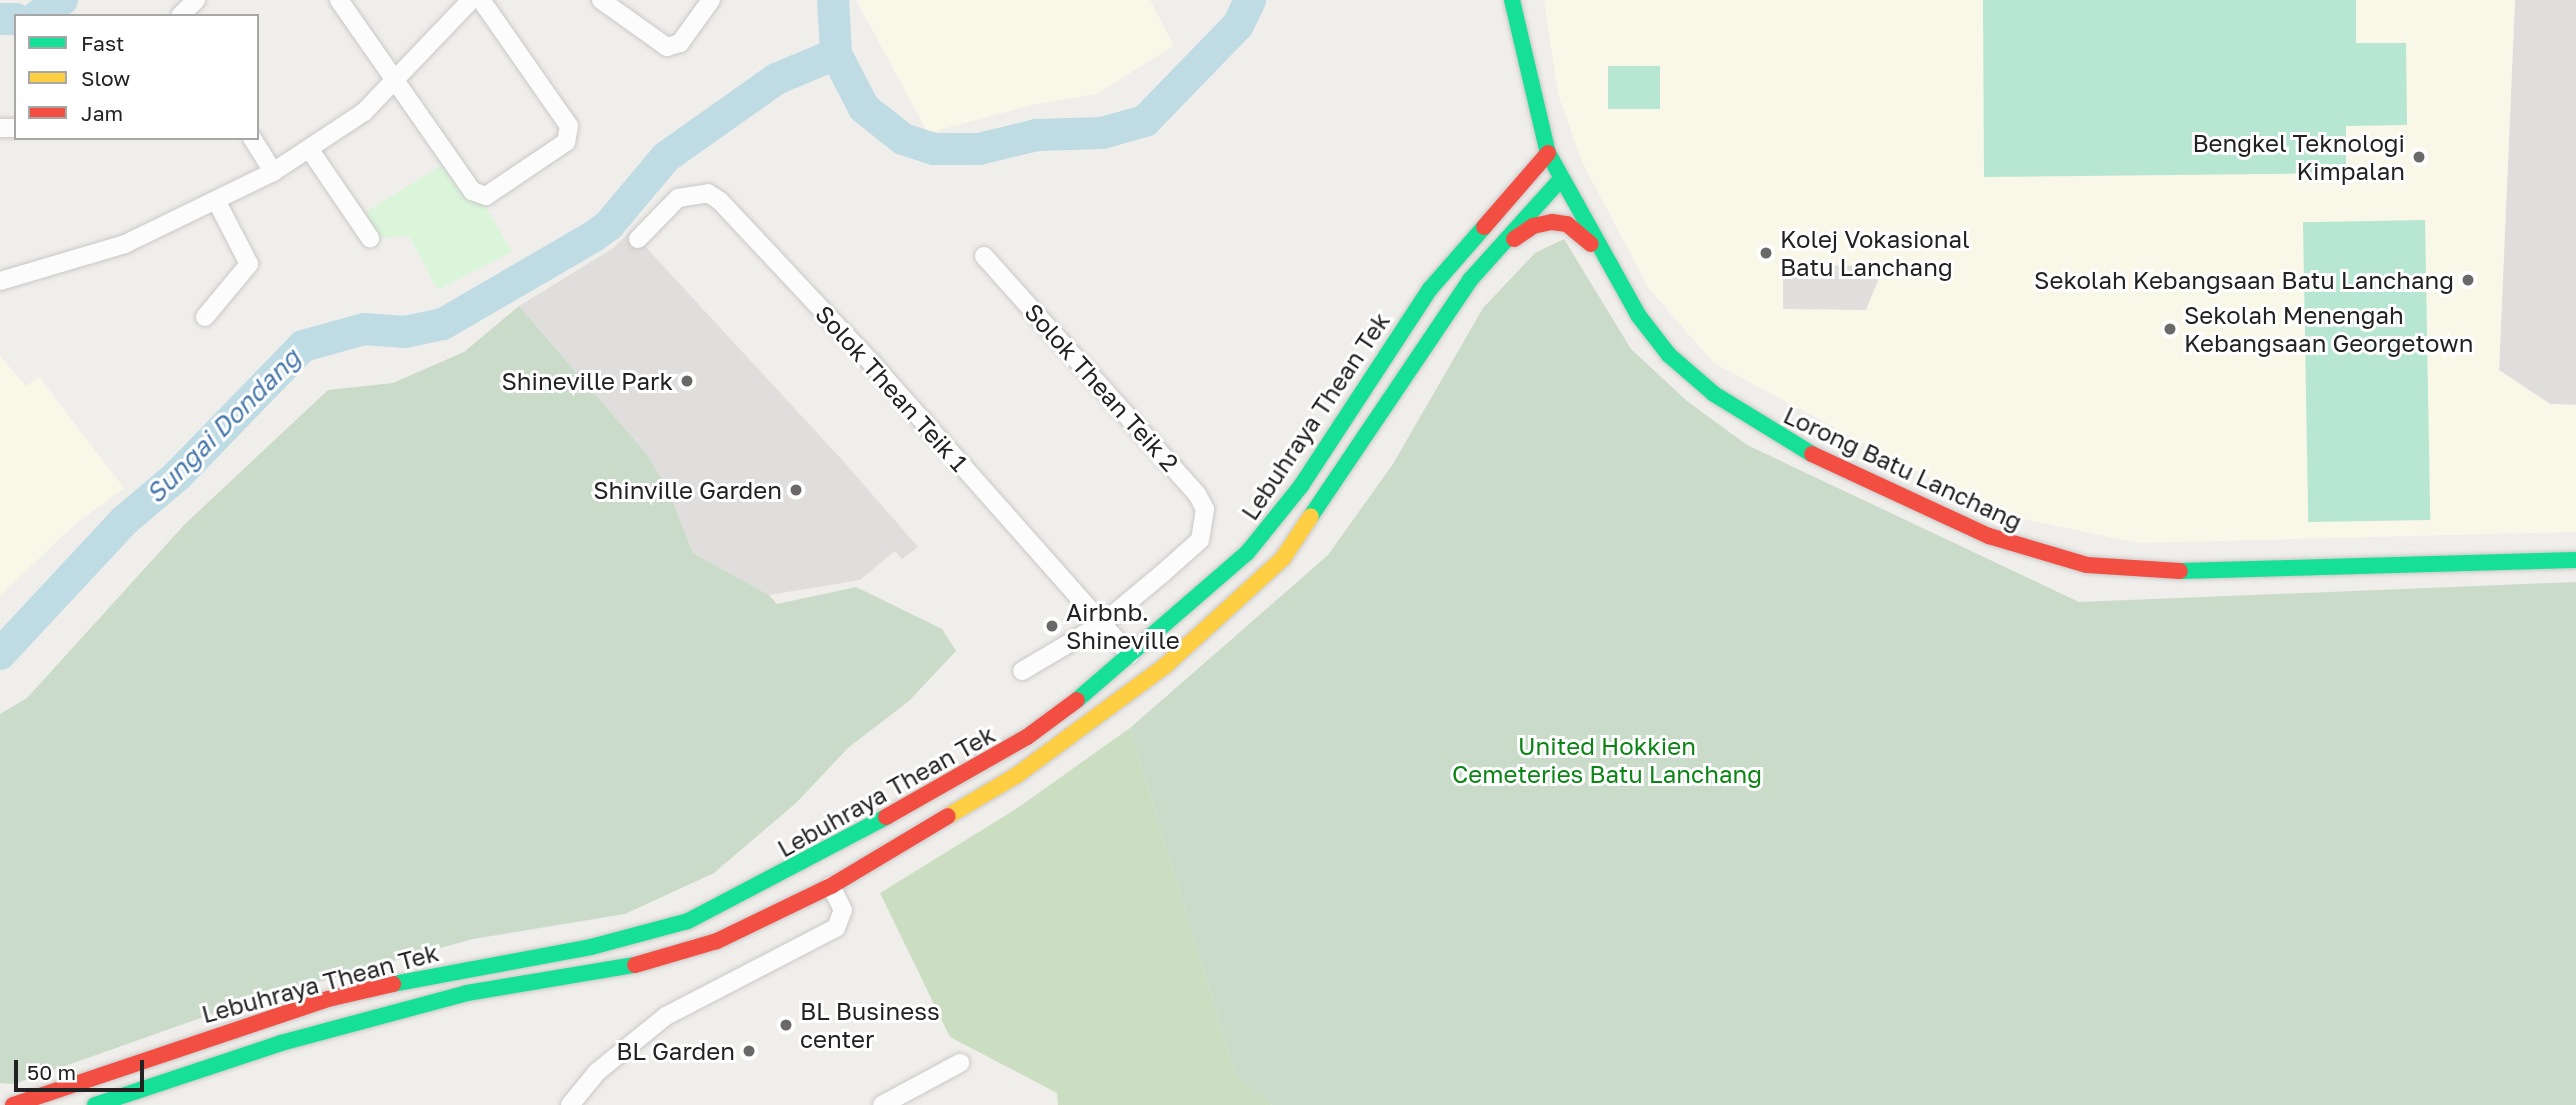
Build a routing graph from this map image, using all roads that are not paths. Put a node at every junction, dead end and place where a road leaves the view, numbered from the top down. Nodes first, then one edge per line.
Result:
1 (196, 0) edge
2 (340, 0) edge
3 (471, 0) edge
4 (481, 0) edge
5 (601, 0) edge
6 (711, 0) edge
7 (1512, 0) edge
8 (182, 14) edge
9 (399, 81) junction
10 (253, 140) edge
11 (310, 150) junction
12 (1548, 153) junction
13 (273, 172) junction
14 (1560, 180) junction
15 (217, 202) junction
16 (370, 238) dead end
17 (638, 239) dead end
18 (1598, 249) junction
19 (1492, 254) junction
20 (984, 256) dead end
21 (0, 281) edge
22 (205, 317) dead end
23 (2576, 560) edge
24 (1102, 623) junction
25 (1130, 655) junction
26 (1022, 671) dead end
27 (919, 799) junction
28 (831, 886) junction
29 (721, 907) junction
30 (225, 1031) junction
31 (960, 1063) dead end
32 (172, 1080) junction
33 (121, 1093) junction
34 (14, 1105) edge
35 (95, 1105) edge
36 (148, 1105) edge
37 (570, 1105) edge
38 (882, 1105) edge

1 - 8 street
2 - 9 street
3 - 9 street
4 - 9 street
5 - 6 street
7 - 12 main road, Lorong Batu Lanchang
9 - 11 street
10 - 13 street
11 - 13 street
11 - 16 street
12 - 14 main road, Lorong Batu Lanchang
12 - 25 main road, Lebuhraya Thean Tek
13 - 15 street
14 - 18 main road, Lorong Batu Lanchang
14 - 19 main road, Lebuhraya Thean Tek
15 - 21 street
15 - 22 street
17 - 24 street, Solok Thean Teik 1
18 - 19 main road
18 - 23 main road, Lorong Batu Lanchang
19 - 28 main road, Lebuhraya Thean Tek
20 - 24 street, Solok Thean Teik 2
24 - 25 street, Solok Thean Teik 1
24 - 26 street
25 - 27 main road, Lebuhraya Thean Tek
27 - 28 main road
27 - 29 main road, Lebuhraya Thean Tek
28 - 29 main road
28 - 32 main road, Lebuhraya Thean Tek
28 - 37 street
29 - 30 main road, Lebuhraya Thean Tek
30 - 33 main road
30 - 34 main road, Lebuhraya Thean Tek
31 - 38 street
32 - 33 main road, Lebuhraya Thean Tek
32 - 36 main road
33 - 34 main road
33 - 35 main road, Lebuhraya Thean Tek

